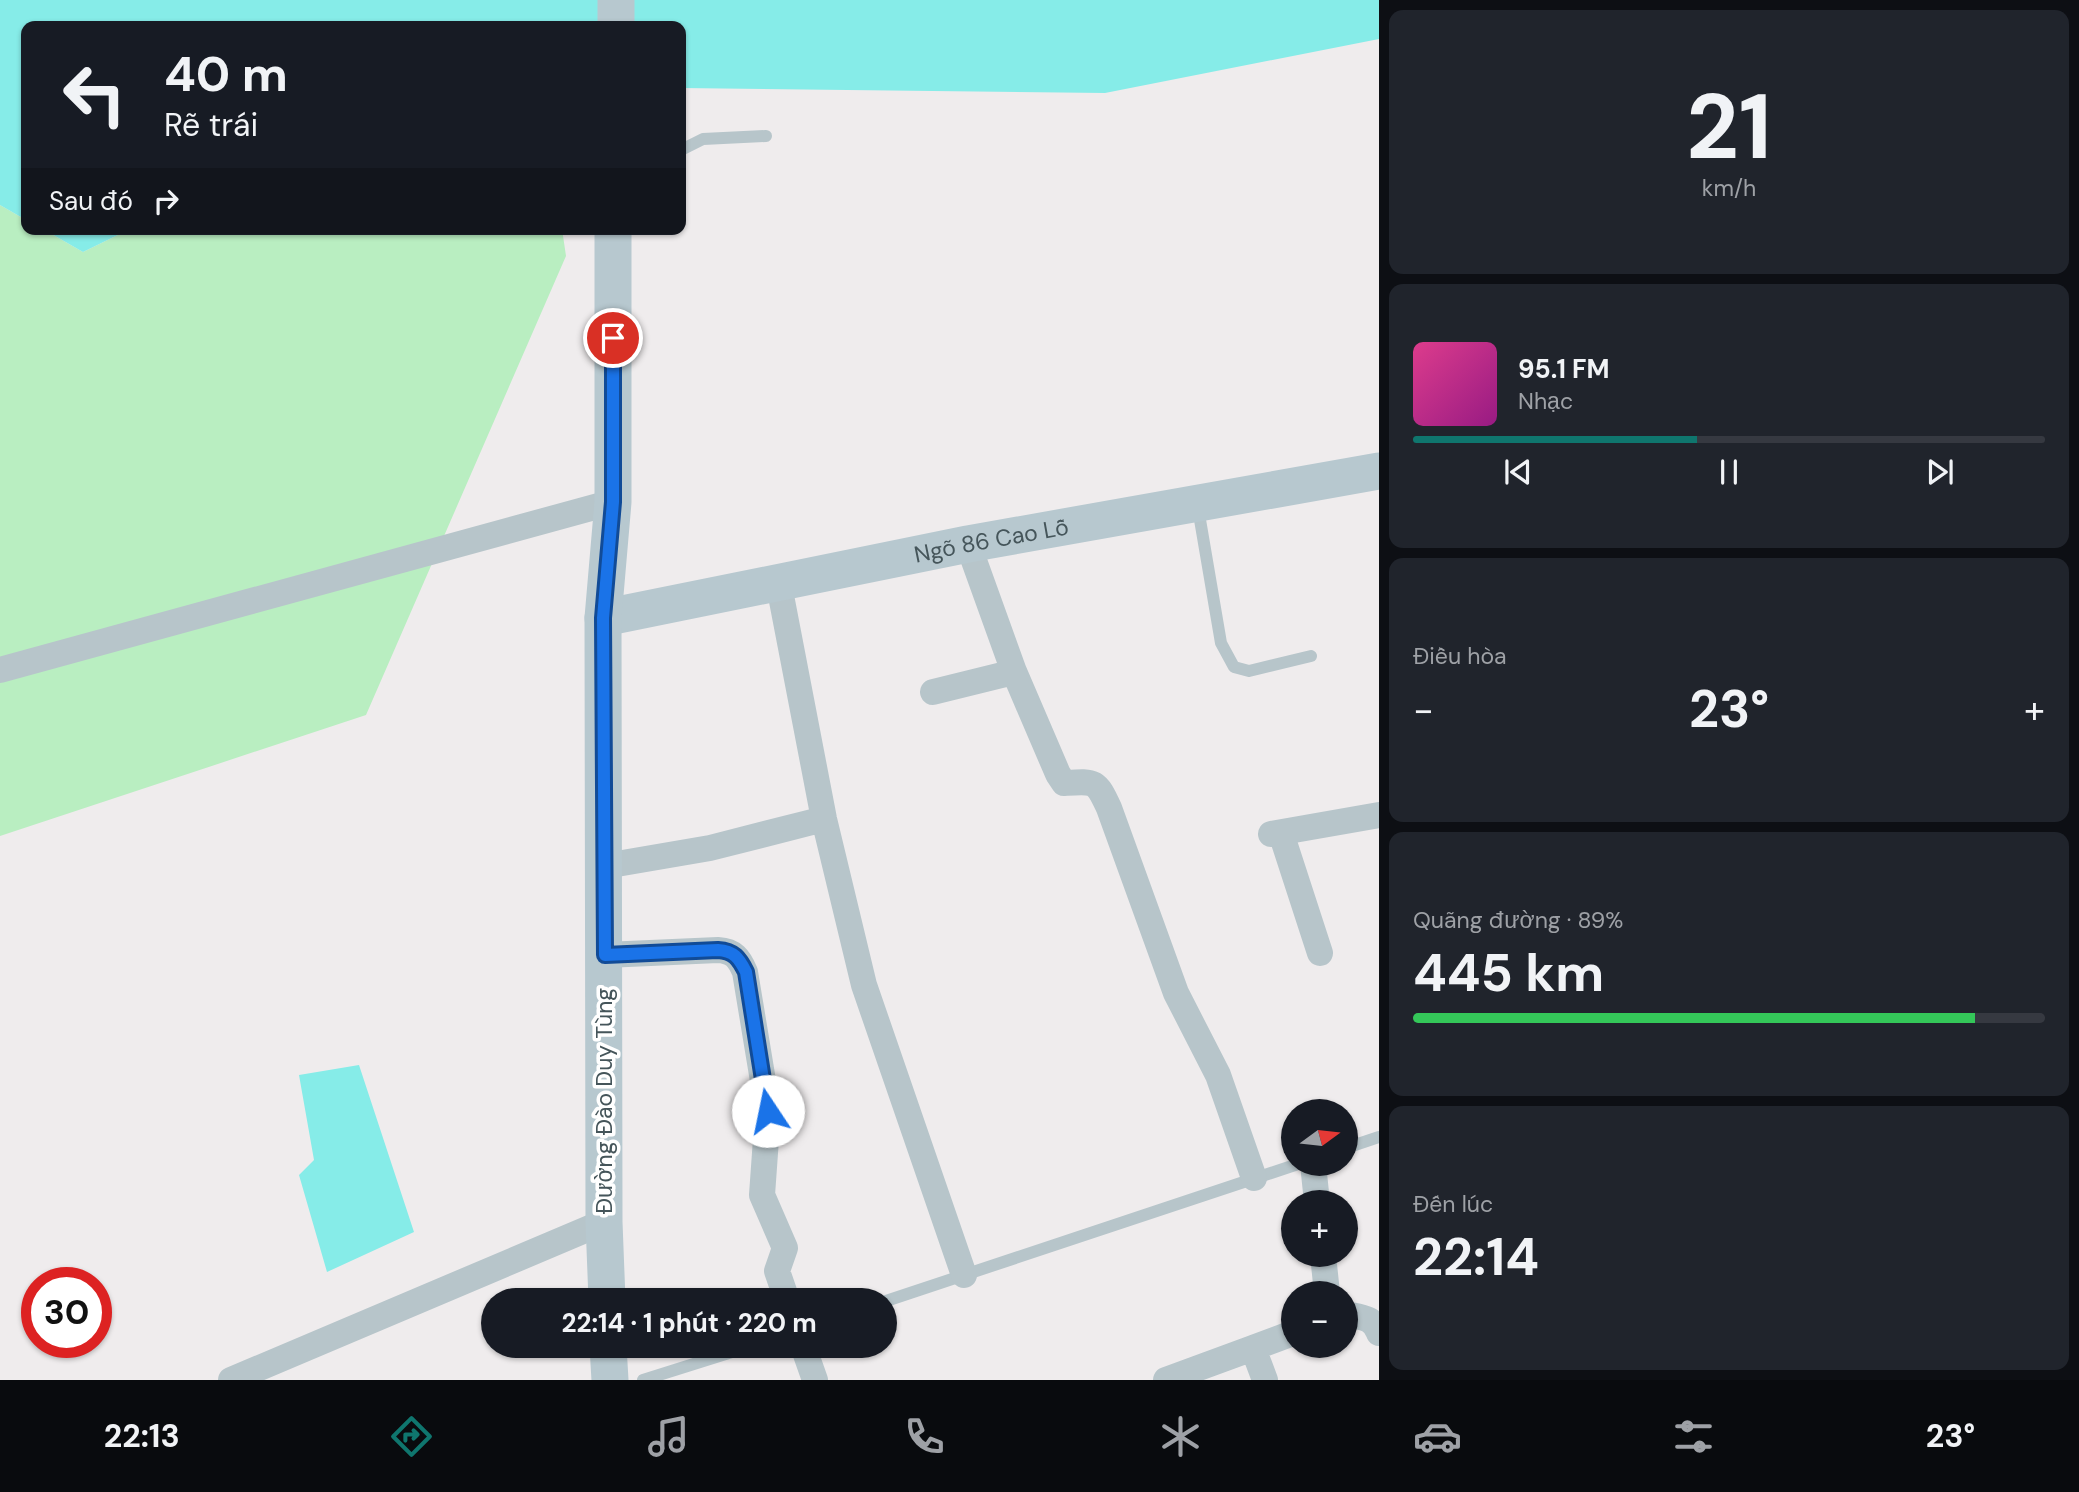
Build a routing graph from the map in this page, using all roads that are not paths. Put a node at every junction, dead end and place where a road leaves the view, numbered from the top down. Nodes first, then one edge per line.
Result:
1 (616, 0) edge
2 (616, 21) edge
3 (766, 136) dead end
4 (686, 148) edge
5 (613, 235) edge
6 (1379, 471) edge
7 (613, 502) junction
8 (1197, 504) junction
9 (968, 544) junction
10 (778, 580) junction
11 (603, 618) junction
12 (1311, 656) dead end
13 (1013, 669) junction
14 (0, 670) edge
15 (933, 692) dead end
16 (1379, 815) edge
17 (824, 819) junction
18 (605, 866) junction
19 (1320, 953) dead end
20 (605, 955) junction
21 (1379, 1137) edge
22 (1358, 1144) edge
23 (1281, 1169) edge
24 (1254, 1178) junction
25 (604, 1222) junction
26 (964, 1275) junction
27 (607, 1288) edge
28 (783, 1288) edge
29 (897, 1297) edge
30 (1358, 1317) edge
31 (1379, 1333) edge
32 (1281, 1338) edge
33 (1253, 1348) junction
34 (609, 1358) edge
35 (713, 1358) edge
36 (807, 1358) edge
37 (231, 1380) edge
38 (610, 1380) edge
39 (643, 1380) edge
40 (815, 1380) edge
41 (1166, 1380) edge
42 (1265, 1380) edge

1 - 2 street
3 - 4 lane
5 - 7 street, Đường Đào Duy Tùng
6 - 8 street, Ngõ 86 Cao Lỗ
7 - 11 street, Đường Đào Duy Tùng
7 - 14 street
8 - 9 street, Ngõ 86 Cao Lỗ
8 - 12 lane
9 - 10 street, Ngõ 86 Cao Lỗ
9 - 13 street
10 - 11 street, Ngõ 86 Cao Lỗ
10 - 17 street
11 - 18 street, Đường Đào Duy Tùng
13 - 15 street
13 - 24 street
16 - 19 street
17 - 18 street
17 - 26 street
18 - 20 street, Đường Đào Duy Tùng
20 - 25 street, Đường Đào Duy Tùng
20 - 28 street
21 - 22 lane
23 - 24 lane
24 - 26 lane
25 - 27 street, Đường Đào Duy Tùng
25 - 37 street
26 - 29 lane
30 - 31 street
32 - 33 street
33 - 41 street
33 - 42 street
34 - 38 street
35 - 39 lane
36 - 40 street

